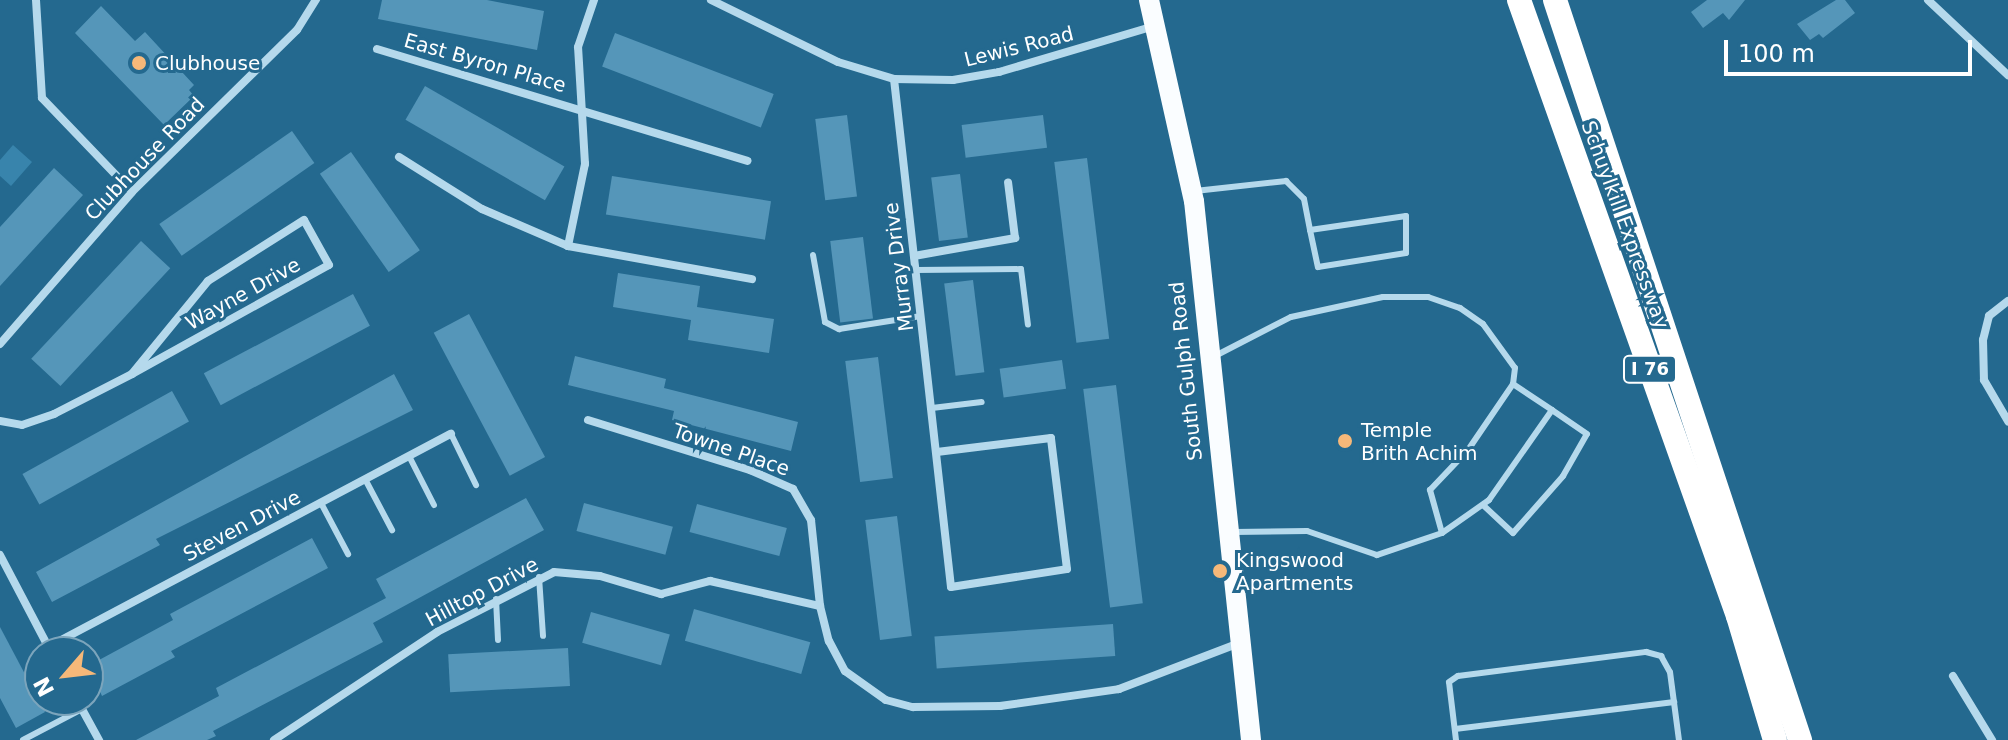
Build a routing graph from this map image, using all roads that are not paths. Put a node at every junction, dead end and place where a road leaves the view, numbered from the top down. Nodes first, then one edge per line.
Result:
1 (36, 0) edge
2 (316, 0) edge
3 (594, 0) edge
4 (711, 0) edge
5 (1149, 0) edge
6 (1519, 0) edge
7 (1555, 0) edge
8 (1928, 0) edge
9 (1156, 25) junction
10 (377, 49) dead end
11 (2008, 75) edge
12 (894, 79) junction
13 (584, 109) junction
14 (399, 157) dead end
15 (747, 161) dead end
16 (1008, 182) dead end
17 (132, 192) junction
18 (1192, 192) junction
19 (1310, 230) junction
20 (568, 246) junction
21 (813, 255) dead end
22 (914, 256) junction
23 (916, 270) junction
24 (752, 279) dead end
25 (2008, 301) edge
26 (921, 316) junction
27 (1028, 325) dead end
28 (0, 344) edge
29 (1209, 359) junction
30 (132, 374) junction
31 (1513, 384) junction
32 (982, 402) dead end
33 (932, 408) junction
34 (1552, 410) junction
35 (588, 420) dead end
36 (0, 421) edge
37 (2008, 421) edge
38 (451, 434) joint
39 (937, 452) junction
40 (409, 456) junction
41 (365, 479) junction
42 (476, 485) dead end
43 (321, 503) junction
44 (434, 505) dead end
45 (1483, 505) junction
46 (392, 530) dead end
47 (1226, 532) junction
48 (1442, 533) junction
49 (348, 554) dead end
50 (0, 555) edge
51 (539, 577) junction
52 (496, 599) junction
53 (820, 606) junction
54 (42, 636) edge
55 (75, 636) edge
56 (543, 636) dead end
57 (498, 640) dead end
58 (1237, 644) junction
59 (1953, 676) dead end
60 (1674, 702) junction
61 (69, 716) edge
62 (86, 716) edge
63 (1455, 729) junction
64 (23, 740) edge
65 (99, 740) edge
66 (274, 740) edge
67 (1251, 740) edge
68 (1456, 740) edge
69 (1679, 740) edge
70 (1775, 740) edge
71 (1800, 740) edge
72 (1992, 740) edge

1 - 17 street
2 - 17 street, Clubhouse Road
3 - 13 street
4 - 12 street, Lewis Road
5 - 9 main road, South Gulph Road
6 - 70 highway, Schuylkill Expressway / I 76
7 - 71 highway, Schuylkill Expressway / I 76
8 - 11 street
9 - 12 street, Lewis Road
9 - 18 main road, South Gulph Road
10 - 13 street, East Byron Place
12 - 22 street, Murray Drive
13 - 15 street, East Byron Place
13 - 20 street
14 - 20 street
16 - 22 street
17 - 28 street, Clubhouse Road
18 - 19 lane
18 - 29 main road, South Gulph Road
19 - 19 lane
20 - 24 street
21 - 26 lane
22 - 23 street, Murray Drive
23 - 26 street, Murray Drive
23 - 27 lane
25 - 37 street
26 - 33 street, Murray Drive
29 - 31 lane
29 - 47 main road, South Gulph Road
30 - 30 street, Wayne Drive
30 - 36 street, Wayne Drive
31 - 34 lane
31 - 48 lane
32 - 33 lane
33 - 39 street, Murray Drive
34 - 45 lane
34 - 45 lane
35 - 53 street, Towne Place
38 - 40 street, Steven Drive
38 - 42 lane
39 - 39 street, Murray Drive
40 - 41 street, Steven Drive
40 - 44 lane
41 - 43 street, Steven Drive
41 - 46 lane
43 - 49 lane
43 - 55 street, Steven Drive
45 - 48 lane
47 - 48 lane
47 - 58 main road, South Gulph Road
50 - 54 street
51 - 52 street, Hilltop Drive
51 - 53 street, Hilltop Drive
51 - 56 lane
52 - 57 lane
52 - 66 street, Hilltop Drive
53 - 58 street
58 - 67 main road, South Gulph Road
59 - 72 street
60 - 63 lane
60 - 63 lane
60 - 69 lane
61 - 64 lane
62 - 65 street
63 - 68 lane

